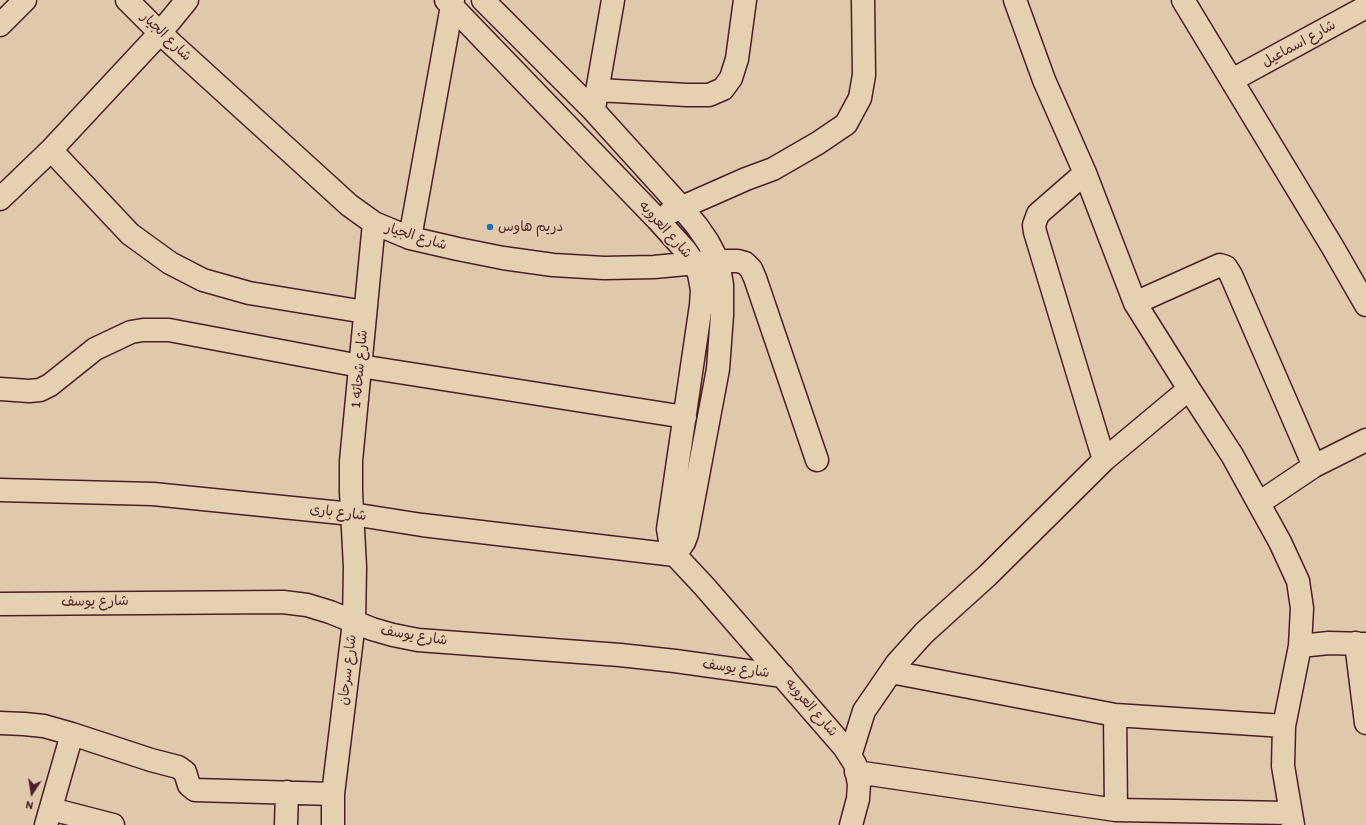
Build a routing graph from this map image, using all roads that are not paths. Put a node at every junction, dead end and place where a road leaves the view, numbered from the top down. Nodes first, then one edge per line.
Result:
1 (127, 0) edge
2 (187, 0) edge
3 (483, 0) edge
4 (613, 0) edge
5 (745, 0) edge
6 (863, 0) edge
7 (1015, 0) edge
8 (1183, 0) edge
9 (450, 2) edge
10 (15, 4) edge
11 (1366, 7) edge
12 (0, 25) edge
13 (160, 33) junction
14 (1232, 80) junction
15 (598, 90) junction
16 (594, 111) junction
17 (587, 148) junction
18 (51, 150) junction
19 (1085, 172) junction
20 (0, 199) edge
21 (681, 207) junction
22 (657, 219) junction
23 (374, 223) junction
24 (410, 238) junction
25 (718, 261) junction
26 (694, 263) junction
27 (1135, 303) junction
28 (1366, 305) edge
29 (365, 312) junction
30 (360, 366) junction
31 (0, 389) edge
32 (1189, 390) junction
33 (685, 417) junction
34 (1366, 440) edge
35 (817, 460) dead end
36 (1104, 460) junction
37 (1314, 466) junction
38 (0, 490) edge
39 (1259, 503) junction
40 (352, 514) junction
41 (675, 555) junction
42 (0, 604) edge
43 (354, 622) junction
44 (1361, 644) edge
45 (1300, 646) junction
46 (891, 672) junction
47 (783, 676) junction
48 (1115, 715) junction
49 (0, 723) edge
50 (1366, 723) edge
51 (1284, 726) junction
52 (72, 734) junction
53 (853, 764) junction
54 (287, 792) junction
55 (333, 794) junction
56 (1116, 810) junction
57 (49, 817) edge
58 (1291, 819) edge
59 (99, 823) edge
60 (286, 825) edge
61 (333, 825) edge
62 (851, 825) edge

1 - 13 main road, شارع الجيار
2 - 13 main road
3 - 16 main road, شارع العروبه
4 - 15 main road
5 - 15 main road
6 - 21 main road
7 - 19 main road
8 - 14 main road
9 - 17 main road, شارع العروبه
9 - 24 main road
10 - 12 main road
11 - 14 main road, شارع اسماعيل
13 - 18 main road
13 - 23 main road, شارع الجيار
14 - 28 main road
15 - 16 main road
16 - 17 main road
16 - 21 main road, شارع العروبه
17 - 22 main road, شارع العروبه
18 - 20 main road
18 - 29 main road
19 - 27 main road
19 - 36 main road
21 - 22 main road
21 - 25 main road, شارع العروبه
22 - 26 main road, شارع العروبه
23 - 24 main road, شارع الجيار
23 - 29 main road, شارع شحاته 1
24 - 26 main road, شارع الجيار
25 - 26 main road, شارع الجيار
25 - 35 main road, شارع الجيار
25 - 41 main road, شارع العروبه
26 - 33 main road, شارع العروبه
27 - 32 main road
27 - 37 main road
29 - 30 main road, شارع شحاته 1
30 - 31 main road
30 - 33 main road
30 - 40 main road, شارع شحاته 1
32 - 36 main road
32 - 39 main road
33 - 41 main road, شارع العروبه
34 - 37 main road
36 - 46 main road
37 - 39 main road
38 - 40 main road, شارع بارى
39 - 45 main road
40 - 41 main road, شارع بارى
40 - 43 main road, شارع سرحان
41 - 47 main road, شارع العروبه
42 - 43 main road, شارع يوسف
43 - 47 main road, شارع يوسف
43 - 55 main road, شارع سرحان
44 - 45 main road
44 - 50 main road
45 - 51 main road
46 - 48 main road
46 - 53 main road
47 - 53 main road, شارع العروبه
48 - 51 main road
48 - 56 main road
49 - 52 main road
51 - 58 main road
52 - 54 main road
52 - 57 main road
53 - 56 main road
53 - 62 main road, شارع العروبه
54 - 55 main road
54 - 60 main road
55 - 61 main road, شارع سرحان
56 - 58 main road
57 - 59 main road

